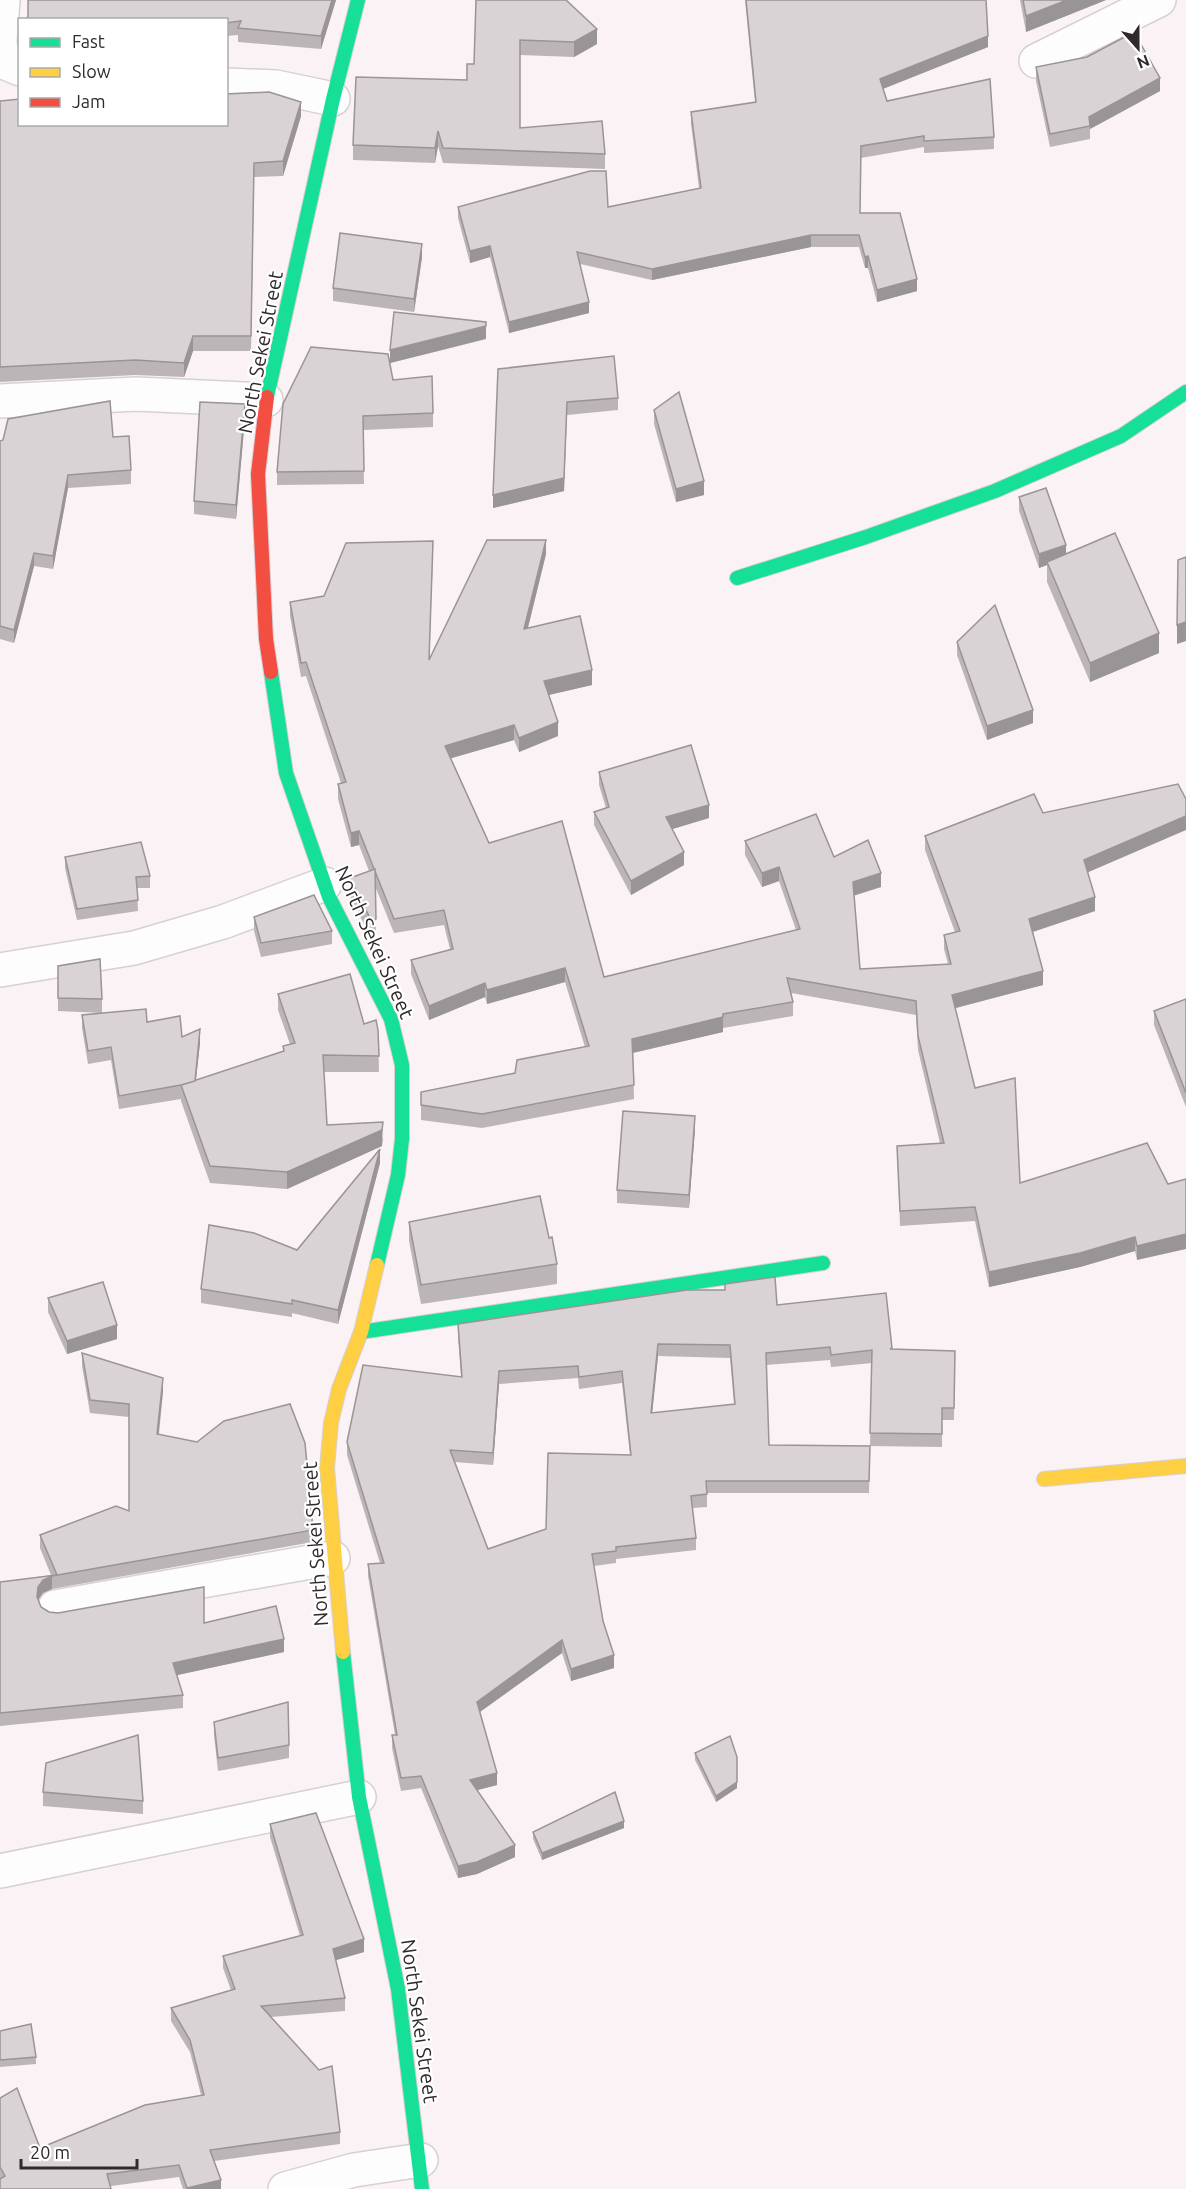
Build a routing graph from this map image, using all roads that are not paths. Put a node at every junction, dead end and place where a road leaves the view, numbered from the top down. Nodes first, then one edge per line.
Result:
1 (3, 0) edge
2 (358, 0) edge
3 (1159, 0) edge
4 (5, 58) edge
5 (1036, 61) dead end
6 (228, 85) edge
7 (333, 99) junction
8 (1186, 392) edge
9 (266, 400) junction
10 (0, 401) edge
11 (737, 578) dead end
12 (325, 884) junction
13 (0, 970) edge
14 (823, 1263) dead end
15 (362, 1332) junction
16 (1186, 1466) edge
17 (1044, 1479) dead end
18 (333, 1558) junction
19 (55, 1607) dead end
20 (359, 1797) junction
21 (0, 1871) edge
22 (422, 2175) edge
23 (285, 2189) edge

1 - 4 street
2 - 7 street, North Sekei Street
3 - 5 street
6 - 7 street
7 - 9 street, North Sekei Street
8 - 11 street
9 - 10 street
9 - 12 street, North Sekei Street
12 - 13 street
12 - 15 street, North Sekei Street
14 - 15 street
15 - 18 street, North Sekei Street
16 - 17 street
18 - 19 street
18 - 20 street, North Sekei Street
20 - 21 street
20 - 22 street, North Sekei Street
22 - 23 street

